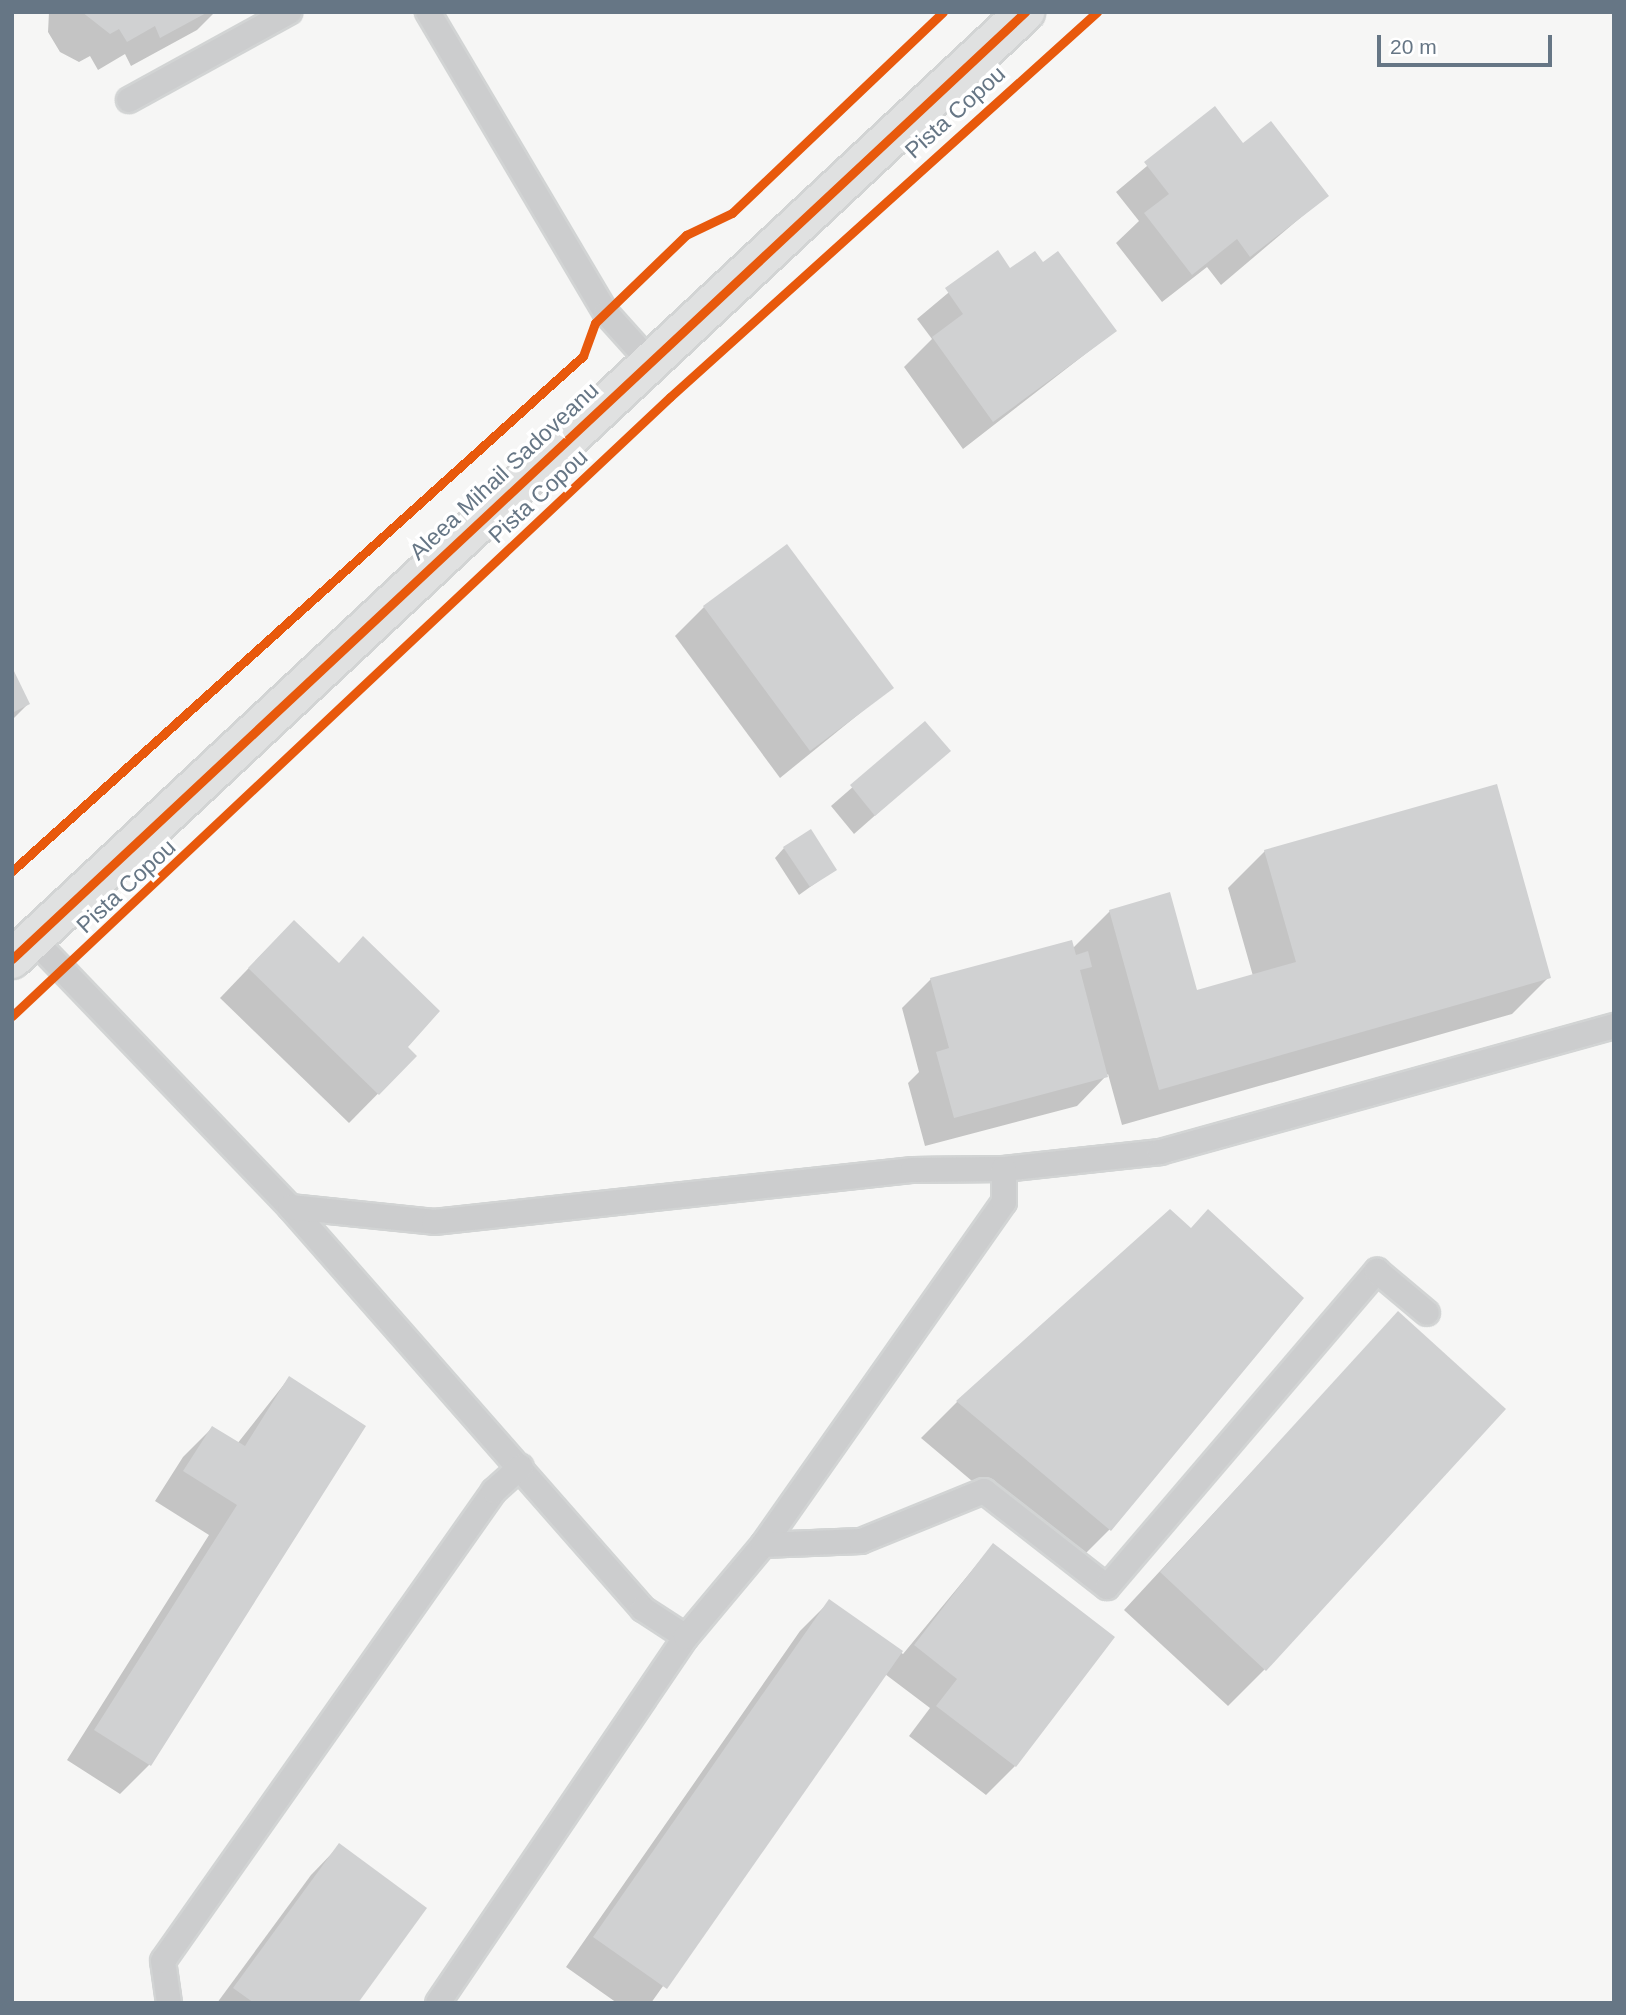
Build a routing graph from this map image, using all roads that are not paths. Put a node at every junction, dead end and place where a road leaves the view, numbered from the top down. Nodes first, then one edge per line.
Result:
1 (289, 12) edge
2 (428, 12) edge
3 (1025, 12) edge
4 (129, 100) dead end
5 (649, 361) junction
6 (23, 949) edge
7 (1614, 1026) edge
8 (1004, 1169) junction
9 (290, 1207) junction
10 (1427, 1313) dead end
11 (521, 1467) junction
12 (763, 1545) junction
13 (686, 1637) junction
14 (169, 2003) edge
15 (438, 2003) edge

1 - 4 lane
2 - 5 lane
3 - 5 main road, Aleea Mihail Sadoveanu
5 - 6 main road, Aleea Mihail Sadoveanu
6 - 9 lane
7 - 8 lane
8 - 9 lane
8 - 12 lane
9 - 11 lane
10 - 12 lane
11 - 13 lane
11 - 14 lane
12 - 13 lane
13 - 15 lane

